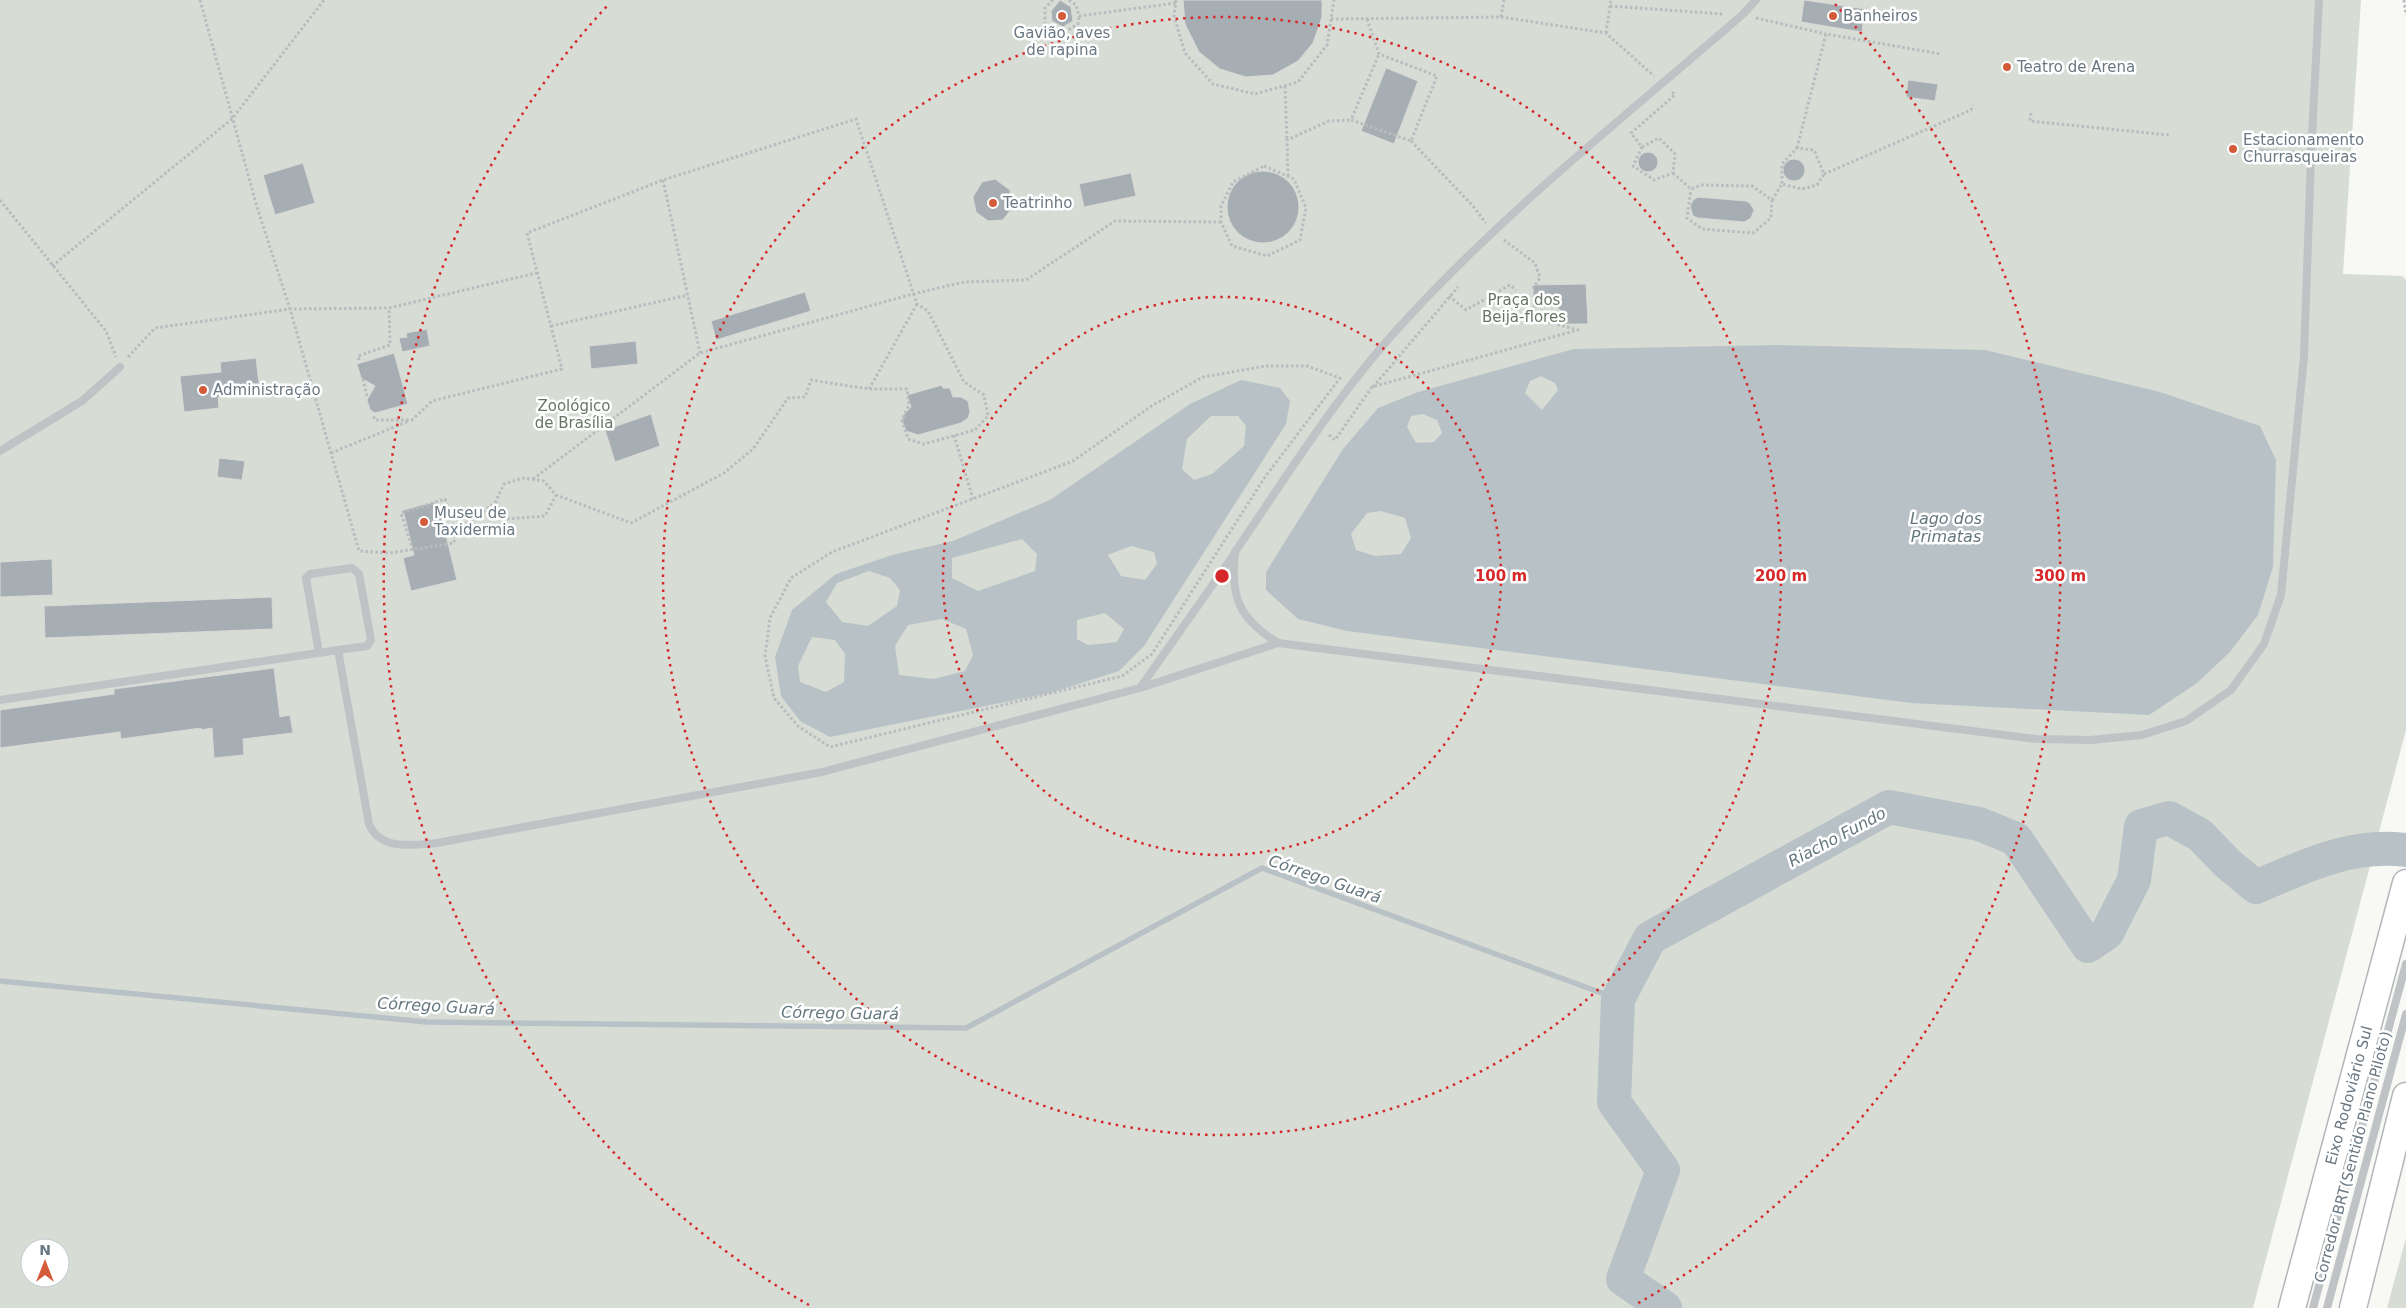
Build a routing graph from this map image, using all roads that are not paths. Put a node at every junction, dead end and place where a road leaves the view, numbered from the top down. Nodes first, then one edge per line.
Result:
1 (1756, 0) edge
2 (2319, 0) edge
3 (2251, 152) dead end
4 (2311, 156) junction
5 (120, 367) road end
6 (0, 451) edge
7 (1235, 552) junction
8 (1278, 643) junction
9 (338, 650) junction
10 (320, 652) junction
11 (1140, 688) junction
12 (0, 700) edge
13 (2405, 888) edge
14 (2406, 964) edge
15 (2406, 1014) edge
16 (2406, 1096) edge
17 (2292, 1308) edge
18 (2313, 1308) edge
19 (2326, 1308) edge
20 (2353, 1308) edge

1 - 7 lane
2 - 4 lane
3 - 4 lane
4 - 8 lane
5 - 6 lane
7 - 8 lane
7 - 11 lane
8 - 11 lane
9 - 10 lane
9 - 10 lane
9 - 11 lane
10 - 12 lane
13 - 17 highway, Eixo Rodoviário Sul
14 - 18 lane
15 - 19 lane, Corredor BRT(Sentido Plano Piloto)
16 - 20 highway

